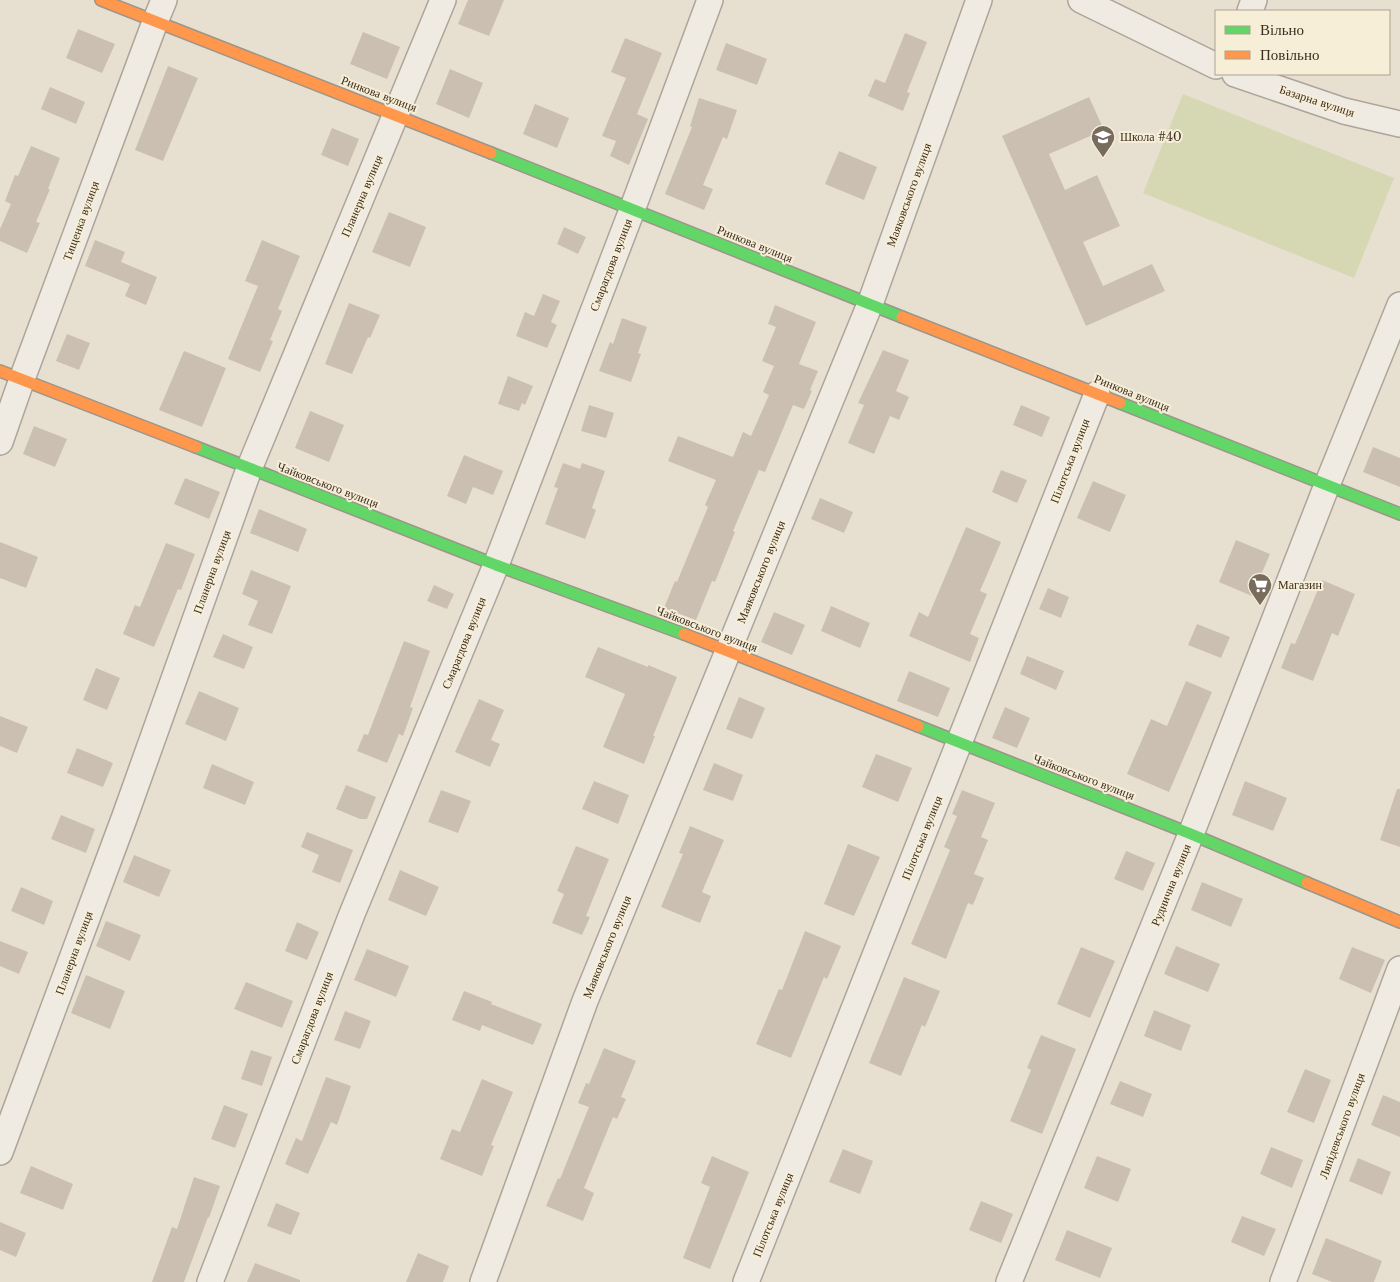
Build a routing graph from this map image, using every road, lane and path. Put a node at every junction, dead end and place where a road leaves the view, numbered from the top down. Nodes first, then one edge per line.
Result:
1 (101, 0) edge
2 (444, 0) edge
3 (710, 0) edge
4 (979, 0) edge
5 (1081, 0) edge
6 (160, 11) edge
7 (1215, 66) edge
8 (1238, 75) edge
9 (396, 115) junction
10 (1400, 124) edge
11 (632, 210) junction
12 (870, 304) junction
13 (1400, 305) edge
14 (11, 375) edge
15 (1096, 394) junction
16 (0, 442) edge
17 (249, 468) junction
18 (1327, 485) junction
19 (1400, 514) edge
20 (496, 565) junction
21 (729, 652) junction
22 (960, 743) junction
23 (1191, 834) junction
24 (1400, 922) edge
25 (1400, 969) edge
26 (0, 1152) edge
27 (210, 1282) edge
28 (483, 1282) edge
29 (746, 1282) edge
30 (1009, 1282) edge
31 (1283, 1282) edge

1 - 6 street, Ринкова вулиця
2 - 9 street, Планерна вулиця
3 - 11 street, Смарагдова вулиця
4 - 12 street, Маяковського вулиця
5 - 7 street
6 - 9 street, Ринкова вулиця
6 - 14 street, Тищенка вулиця
8 - 10 street, Базарна вулиця
9 - 11 street, Ринкова вулиця
9 - 17 street, Планерна вулиця
11 - 12 street, Ринкова вулиця
11 - 20 street, Смарагдова вулиця
12 - 15 street, Ринкова вулиця
12 - 21 street, Маяковського вулиця
13 - 18 street, Руднична вулиця
14 - 16 street, Тищенка вулиця
14 - 17 street, Чайковського вулиця
15 - 18 street, Ринкова вулиця
15 - 22 street, Пілотська вулиця
17 - 20 street, Чайковського вулиця
17 - 26 street, Планерна вулиця
18 - 19 street, Ринкова вулиця
18 - 23 street, Руднична вулиця
20 - 21 street, Чайковського вулиця
20 - 27 street, Смарагдова вулиця
21 - 22 street, Чайковського вулиця
21 - 28 street, Маяковського вулиця
22 - 23 street, Чайковського вулиця
22 - 29 street, Пілотська вулиця
23 - 24 street, Чайковського вулиця
23 - 30 street, Руднична вулиця
25 - 31 street, Ляпідевського вулиця

